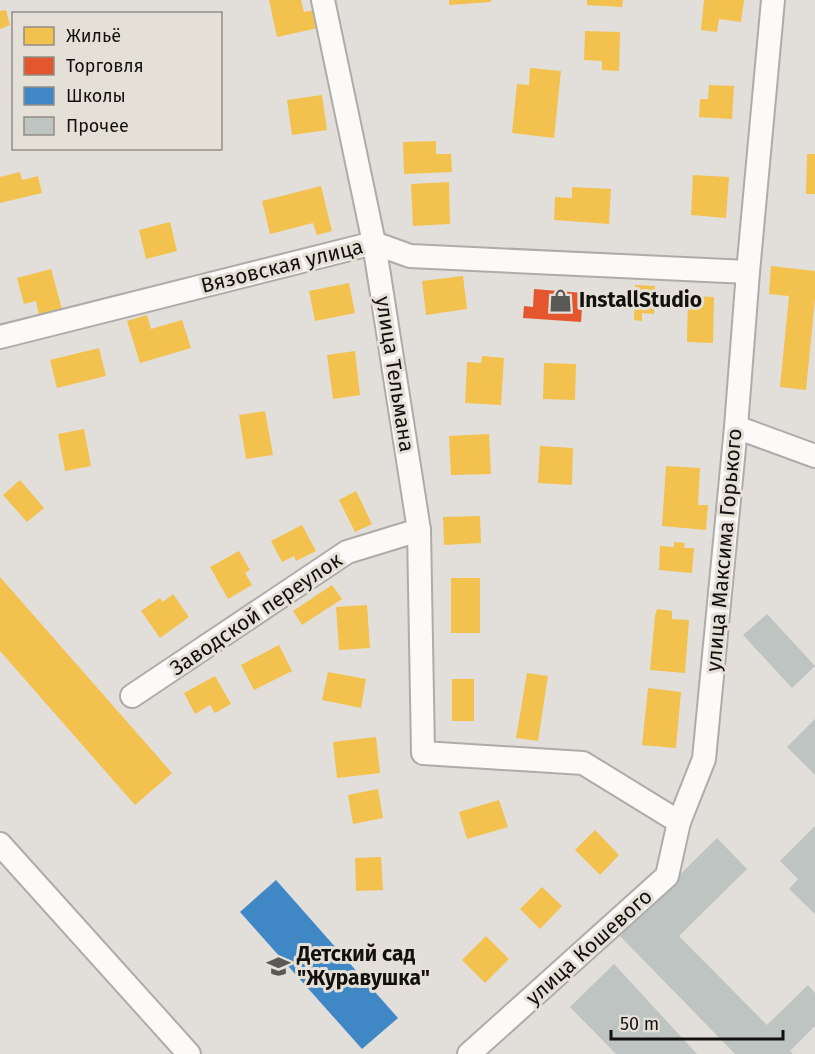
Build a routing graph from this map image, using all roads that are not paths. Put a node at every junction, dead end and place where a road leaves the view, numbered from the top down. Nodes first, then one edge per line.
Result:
1 (324, 0) edge
2 (773, 0) edge
3 (374, 243) junction
4 (748, 272) junction
5 (0, 337) edge
6 (736, 426) junction
7 (815, 456) edge
8 (418, 530) junction
9 (132, 696) dead end
10 (679, 822) junction
11 (0, 844) edge
12 (189, 1054) edge
13 (469, 1054) edge

1 - 3 street, улица Тельмана
2 - 4 street, улица Максима Горького
3 - 4 street, Вязовская улица
3 - 5 street, Вязовская улица
3 - 8 street, улица Тельмана
4 - 6 street, улица Максима Горького
6 - 7 street
6 - 10 street, улица Максима Горького
8 - 9 street, Заводской переулок
8 - 10 street, улица Тельмана
10 - 13 street, улица Кошевого
11 - 12 street

